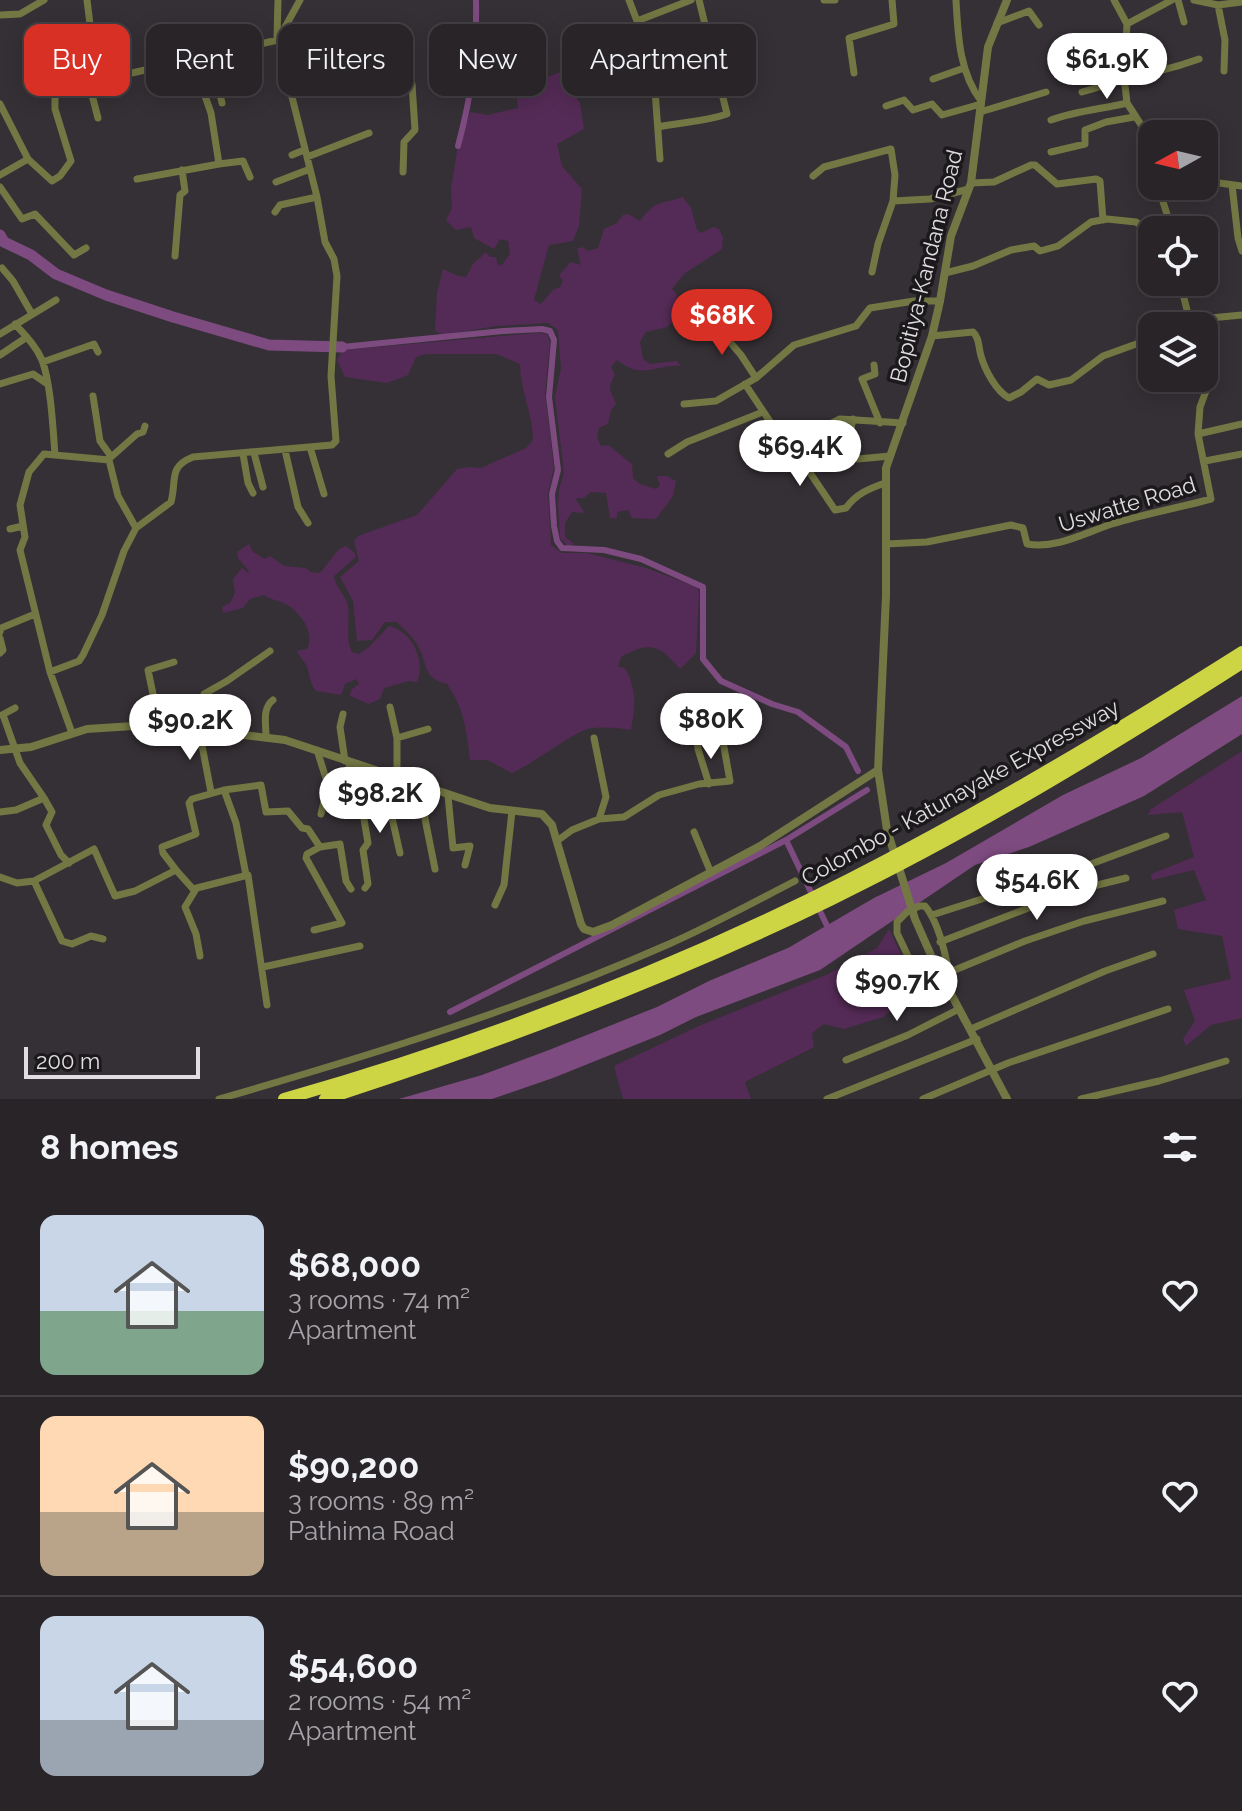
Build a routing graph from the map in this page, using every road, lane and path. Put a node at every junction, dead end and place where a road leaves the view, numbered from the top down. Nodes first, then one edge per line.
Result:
1 (44, 0) edge
2 (87, 0) edge
3 (278, 0) edge
4 (300, 0) edge
5 (629, 0) edge
6 (691, 0) edge
7 (699, 0) edge
8 (824, 0) edge
9 (835, 0) edge
10 (892, 0) edge
11 (956, 0) edge
12 (1007, 0) edge
13 (1114, 0) edge
14 (1175, 0) edge
15 (1194, 0) edge
16 (1242, 2) edge
17 (1218, 5) junction
18 (0, 15) edge
19 (637, 21) junction
20 (1184, 22) dead end
21 (997, 23) junction
22 (90, 24) edge
23 (278, 24) edge
24 (287, 24) edge
25 (1127, 24) junction
26 (1039, 25) dead end
27 (278, 40) edge
28 (262, 43) edge
29 (1127, 45) junction
30 (1067, 52) dead end
31 (1124, 58) junction
32 (1199, 59) dead end
33 (964, 68) junction
34 (1088, 68) dead end
35 (1224, 71) dead end
36 (854, 73) dead end
37 (1124, 78) junction
38 (933, 79) dead end
39 (1046, 92) dead end
40 (1082, 92) dead end
41 (55, 96) edge
42 (92, 96) edge
43 (205, 96) edge
44 (220, 96) edge
45 (291, 96) edge
46 (413, 96) edge
47 (222, 103) dead end
48 (1127, 103) junction
49 (0, 104) edge
50 (886, 106) dead end
51 (981, 106) junction
52 (1134, 117) junction
53 (98, 118) dead end
54 (1051, 120) dead end
55 (1138, 122) edge
56 (658, 127) junction
57 (369, 133) dead end
58 (1051, 152) dead end
59 (305, 154) junction
60 (292, 155) dead end
61 (28, 159) junction
62 (660, 159) dead end
63 (219, 164) junction
64 (310, 169) junction
65 (182, 170) junction
66 (403, 172) dead end
67 (0, 175) edge
68 (813, 176) dead end
69 (250, 177) dead end
70 (137, 179) dead end
71 (276, 182) dead end
72 (1218, 183) edge
73 (1232, 185) junction
74 (970, 186) junction
75 (1242, 186) edge
76 (0, 187) edge
77 (317, 197) junction
78 (893, 201) junction
79 (275, 212) dead end
80 (1103, 220) junction
81 (1138, 223) edge
82 (86, 248) dead end
83 (1242, 251) edge
84 (175, 256) dead end
85 (2, 268) dead end
86 (872, 272) dead end
87 (945, 273) junction
88 (56, 300) dead end
89 (940, 301) junction
90 (32, 314) junction
91 (1242, 315) edge
92 (1218, 318) edge
93 (711, 320) dead end
94 (15, 324) junction
95 (0, 333) edge
96 (932, 336) junction
97 (27, 337) junction
98 (1138, 343) edge
99 (98, 352) dead end
100 (0, 355) edge
101 (43, 362) junction
102 (874, 365) dead end
103 (756, 378) junction
104 (46, 383) junction
105 (0, 384) edge
106 (745, 384) junction
107 (1206, 392) edge
108 (93, 396) dead end
109 (684, 404) dead end
110 (763, 412) junction
111 (853, 419) junction
112 (880, 423) junction
113 (903, 423) junction
114 (813, 424) dead end
115 (1242, 424) edge
116 (145, 426) dead end
117 (1198, 434) junction
118 (310, 447) junction
119 (847, 447) dead end
120 (285, 450) junction
121 (254, 453) junction
122 (243, 454) junction
123 (668, 454) dead end
124 (1242, 454) edge
125 (55, 455) junction
126 (890, 456) junction
127 (110, 458) junction
128 (858, 459) dead end
129 (1205, 461) junction
130 (885, 483) junction
131 (263, 487) dead end
132 (253, 493) dead end
133 (324, 494) dead end
134 (308, 523) dead end
135 (23, 526) junction
136 (136, 528) junction
137 (10, 529) dead end
138 (886, 544) junction
139 (35, 614) junction
140 (0, 632) edge
141 (270, 651) dead end
142 (1242, 652) edge
143 (0, 653) edge
144 (174, 662) dead end
145 (1242, 663) edge
146 (50, 672) junction
147 (273, 700) dead end
148 (390, 707) dead end
149 (15, 708) dead end
150 (343, 714) dead end
151 (2, 715) edge
152 (159, 723) junction
153 (203, 726) junction
154 (428, 729) dead end
155 (72, 733) junction
156 (697, 735) dead end
157 (266, 736) junction
158 (722, 736) dead end
159 (397, 738) junction
160 (594, 738) dead end
161 (0, 750) edge
162 (14, 750) junction
163 (317, 750) junction
164 (347, 762) junction
165 (878, 770) junction
166 (387, 773) junction
167 (397, 777) junction
168 (351, 779) dead end
169 (709, 784) junction
170 (424, 788) junction
171 (224, 790) junction
172 (211, 792) junction
173 (448, 796) junction
174 (44, 798) junction
175 (390, 809) junction
176 (512, 811) junction
177 (0, 812) edge
178 (321, 814) dead end
179 (599, 819) junction
180 (694, 832) dead end
181 (1166, 836) dead end
182 (557, 841) junction
183 (320, 847) junction
184 (400, 853) dead end
185 (69, 863) junction
186 (465, 865) dead end
187 (435, 869) dead end
188 (176, 870) junction
189 (711, 873) junction
190 (246, 875) junction
191 (0, 877) edge
192 (1126, 878) dead end
193 (34, 881) junction
194 (795, 881) dead end
195 (365, 888) dead end
196 (196, 889) junction
197 (351, 889) dead end
198 (815, 901) junction
199 (1163, 901) dead end
200 (495, 905) dead end
201 (932, 915) junction
202 (314, 930) dead end
203 (103, 939) dead end
204 (940, 942) junction
205 (360, 946) dead end
206 (1153, 954) dead end
207 (200, 956) dead end
208 (263, 967) junction
209 (950, 972) junction
210 (951, 995) junction
211 (267, 1005) dead end
212 (959, 1009) junction
213 (1168, 1009) dead end
214 (971, 1029) junction
215 (977, 1039) junction
216 (846, 1060) dead end
217 (1226, 1061) dead end
218 (993, 1070) junction
219 (219, 1099) edge
220 (284, 1099) edge
221 (325, 1099) edge
222 (827, 1099) edge
223 (923, 1099) edge
224 (1007, 1099) edge
225 (1081, 1099) edge

1 - 18 street
2 - 22 street
3 - 23 street
4 - 24 street
5 - 19 street
6 - 19 street
7 - 56 street
8 - 9 street
10 - 36 street
11 - 33 street
12 - 21 street, Bopitiya-Kandana Road
13 - 25 street
14 - 20 street
14 - 25 street
15 - 17 street
16 - 17 street
17 - 35 street
19 - 56 street
21 - 26 street
21 - 51 street, Bopitiya-Kandana Road
25 - 29 street
27 - 28 street
29 - 30 street
29 - 31 street
31 - 34 street
31 - 37 street
32 - 37 street
33 - 38 street
33 - 51 street
37 - 40 street
37 - 48 street
39 - 51 street
41 - 61 street
42 - 53 street
43 - 63 street
44 - 47 street
45 - 59 street
46 - 66 street
48 - 52 street
48 - 54 street
49 - 61 street
50 - 51 street
51 - 74 street, Bopitiya-Kandana Road
52 - 55 street
52 - 58 street
56 - 62 street
57 - 59 street
59 - 60 street
59 - 64 street
61 - 67 street
63 - 65 street
63 - 69 street
64 - 71 street
64 - 77 street
65 - 70 street
65 - 84 street
68 - 78 street
72 - 73 street
73 - 75 street
73 - 83 street
74 - 78 street
74 - 80 street
74 - 87 street, Bopitiya-Kandana Road
76 - 82 street
77 - 79 street
77 - 118 street
78 - 86 street
80 - 81 street
80 - 87 street
85 - 90 street
87 - 89 street, Bopitiya-Kandana Road
88 - 90 street
89 - 96 street, Bopitiya-Kandana Road
89 - 103 street
90 - 94 street
91 - 92 street
93 - 103 street
94 - 95 street
94 - 97 street
96 - 98 street
96 - 113 street, Bopitiya-Kandana Road
97 - 100 street
97 - 101 street
99 - 101 street
101 - 104 street
102 - 112 street
103 - 106 street
104 - 105 street
104 - 125 street
106 - 109 street
106 - 110 street
107 - 117 street, Uswatte Road
108 - 127 street
110 - 123 street
110 - 130 street
111 - 112 street
111 - 114 street
111 - 119 street
112 - 113 street
113 - 126 street, Bopitiya-Kandana Road
115 - 117 street
116 - 127 street
117 - 129 street, Uswatte Road
118 - 120 street
118 - 133 street
120 - 121 street
120 - 134 street
121 - 122 street
121 - 131 street
122 - 132 street
122 - 136 street
124 - 129 street
125 - 127 street
125 - 135 street
126 - 128 street
126 - 130 street, Bopitiya-Kandana Road
127 - 136 street
129 - 138 street, Uswatte Road
130 - 138 street, Bopitiya-Kandana Road
135 - 137 street
135 - 139 street
136 - 146 street
138 - 165 street, Bopitiya-Kandana Road
139 - 140 street
139 - 146 street
140 - 143 street
141 - 153 street
142 - 198 highway, Colombo - Katunayake Expressway
144 - 152 street
145 - 198 highway, Colombo - Katunayake Expressway
146 - 155 street
147 - 157 street
148 - 159 street
149 - 151 street
150 - 164 street
151 - 162 street
152 - 153 street
152 - 155 street
153 - 157 street
153 - 172 street
154 - 159 street
155 - 162 street
156 - 169 street
157 - 163 street
158 - 169 street
159 - 167 street
160 - 179 street
161 - 162 street
162 - 174 street
163 - 164 street
163 - 178 street
164 - 166 street
164 - 168 street
165 - 189 street
165 - 210 street, Bopitiya-Kandana Road
166 - 167 street
166 - 175 street
167 - 170 street
169 - 179 street
170 - 173 street
170 - 187 street
171 - 172 street
171 - 183 street
171 - 190 street
172 - 188 street
173 - 176 street
173 - 186 street
174 - 177 street
174 - 185 street
175 - 184 street
175 - 195 street
176 - 182 street
176 - 200 street
179 - 182 street
180 - 189 street
181 - 201 street
182 - 189 street
183 - 197 street
183 - 202 street
185 - 188 street
185 - 193 street
188 - 196 street
190 - 196 street
190 - 208 street
191 - 193 street
192 - 204 street
193 - 203 street
194 - 219 street
196 - 207 street
198 - 220 highway, Colombo - Katunayake Expressway
198 - 221 highway, Colombo - Katunayake Expressway
199 - 209 street
201 - 204 street
201 - 210 street
204 - 209 street
205 - 208 street
206 - 214 street
208 - 211 street
209 - 210 street
210 - 212 street, Bopitiya-Kandana Road
212 - 214 street, Bopitiya-Kandana Road
212 - 216 street
213 - 218 street
214 - 215 street, Bopitiya-Kandana Road
215 - 218 street, Bopitiya-Kandana Road
215 - 222 street
217 - 225 street
218 - 223 street
218 - 224 street, Bopitiya-Kandana Road

